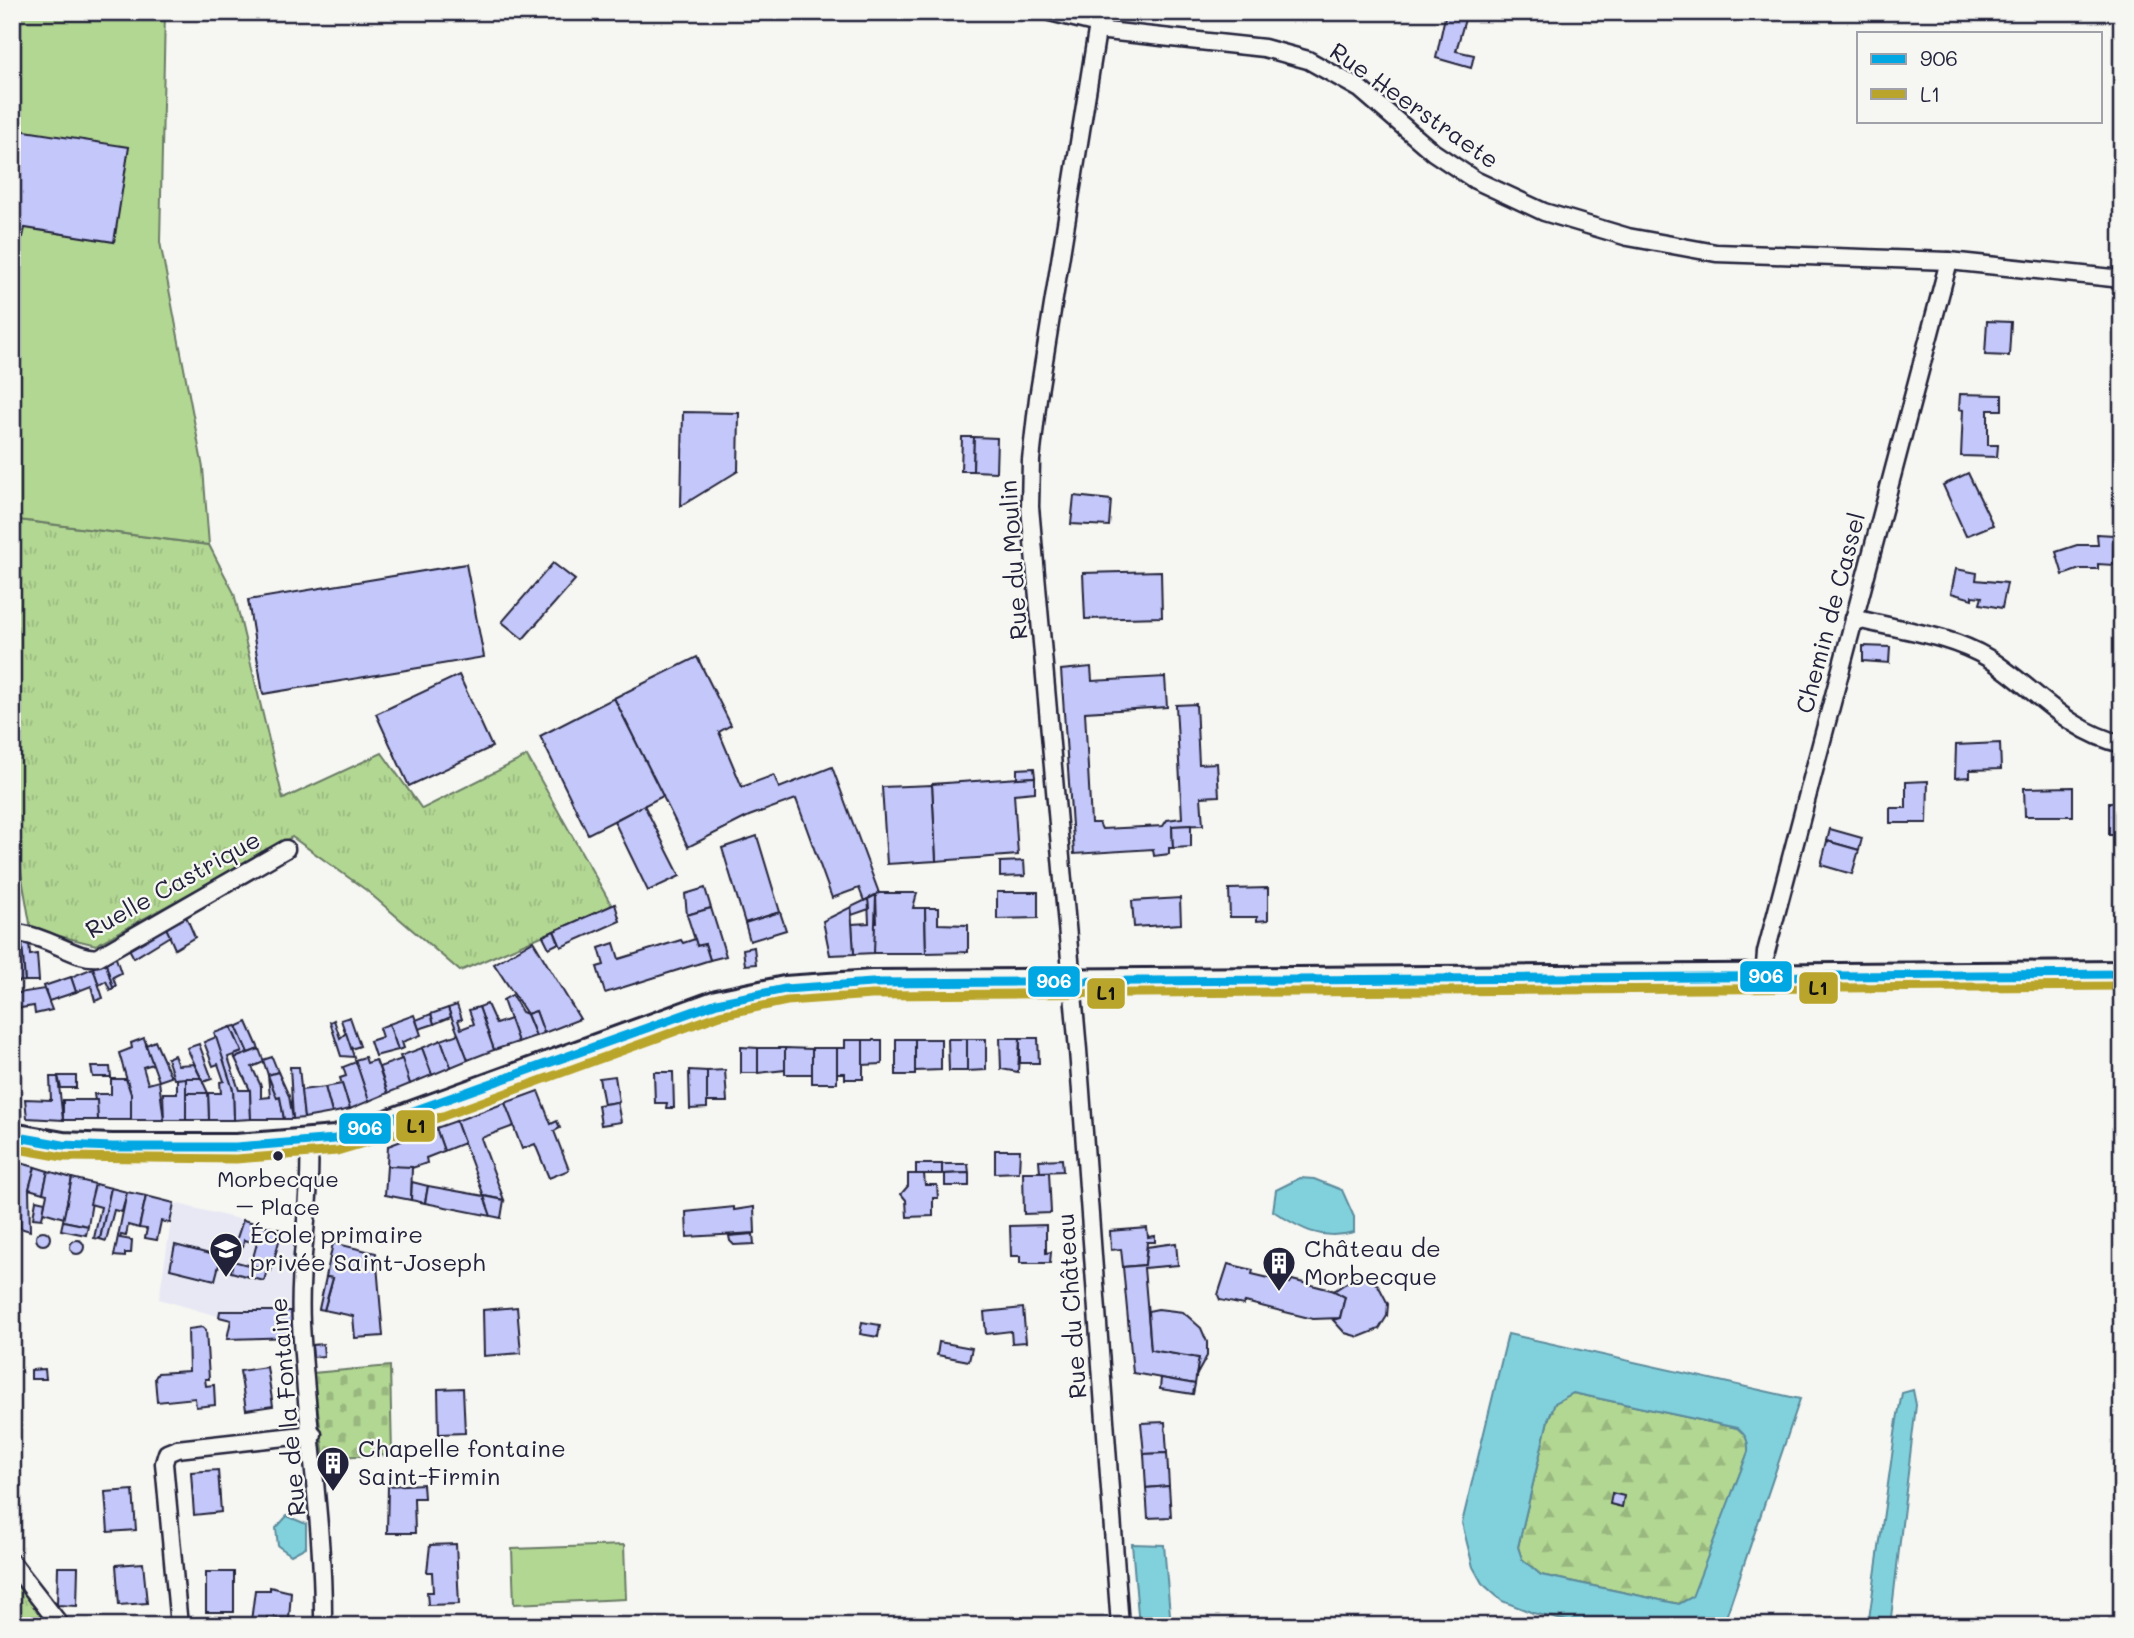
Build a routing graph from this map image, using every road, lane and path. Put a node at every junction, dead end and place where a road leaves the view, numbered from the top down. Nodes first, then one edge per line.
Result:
1 (1050, 12) edge
2 (1098, 22) edge
3 (1949, 261) junction
4 (2122, 279) edge
5 (1854, 618) junction
6 (2122, 744) edge
7 (286, 849) dead end
8 (12, 933) edge
9 (2122, 974) edge
10 (1764, 978) junction
11 (1070, 982) junction
12 (12, 1136) edge
13 (309, 1142) junction
14 (313, 1434) junction
15 (12, 1563) edge
16 (61, 1626) edge
17 (179, 1626) edge
18 (323, 1626) edge
19 (1121, 1626) edge

1 - 2 street, Rue Heerstraete
2 - 3 street, Rue Heerstraete
2 - 11 street, Rue du Moulin
3 - 4 street, Rue Heerstraete
3 - 5 street, Chemin de Cassel
5 - 6 street
5 - 10 street, Chemin de Cassel
7 - 8 street, Ruelle Castrique
9 - 10 main road
10 - 11 main road
11 - 13 main road
11 - 19 street, Rue du Château
12 - 13 main road
13 - 14 street, Rue de la Fontaine
14 - 17 street
14 - 18 street, Rue de la Fontaine
15 - 16 street

